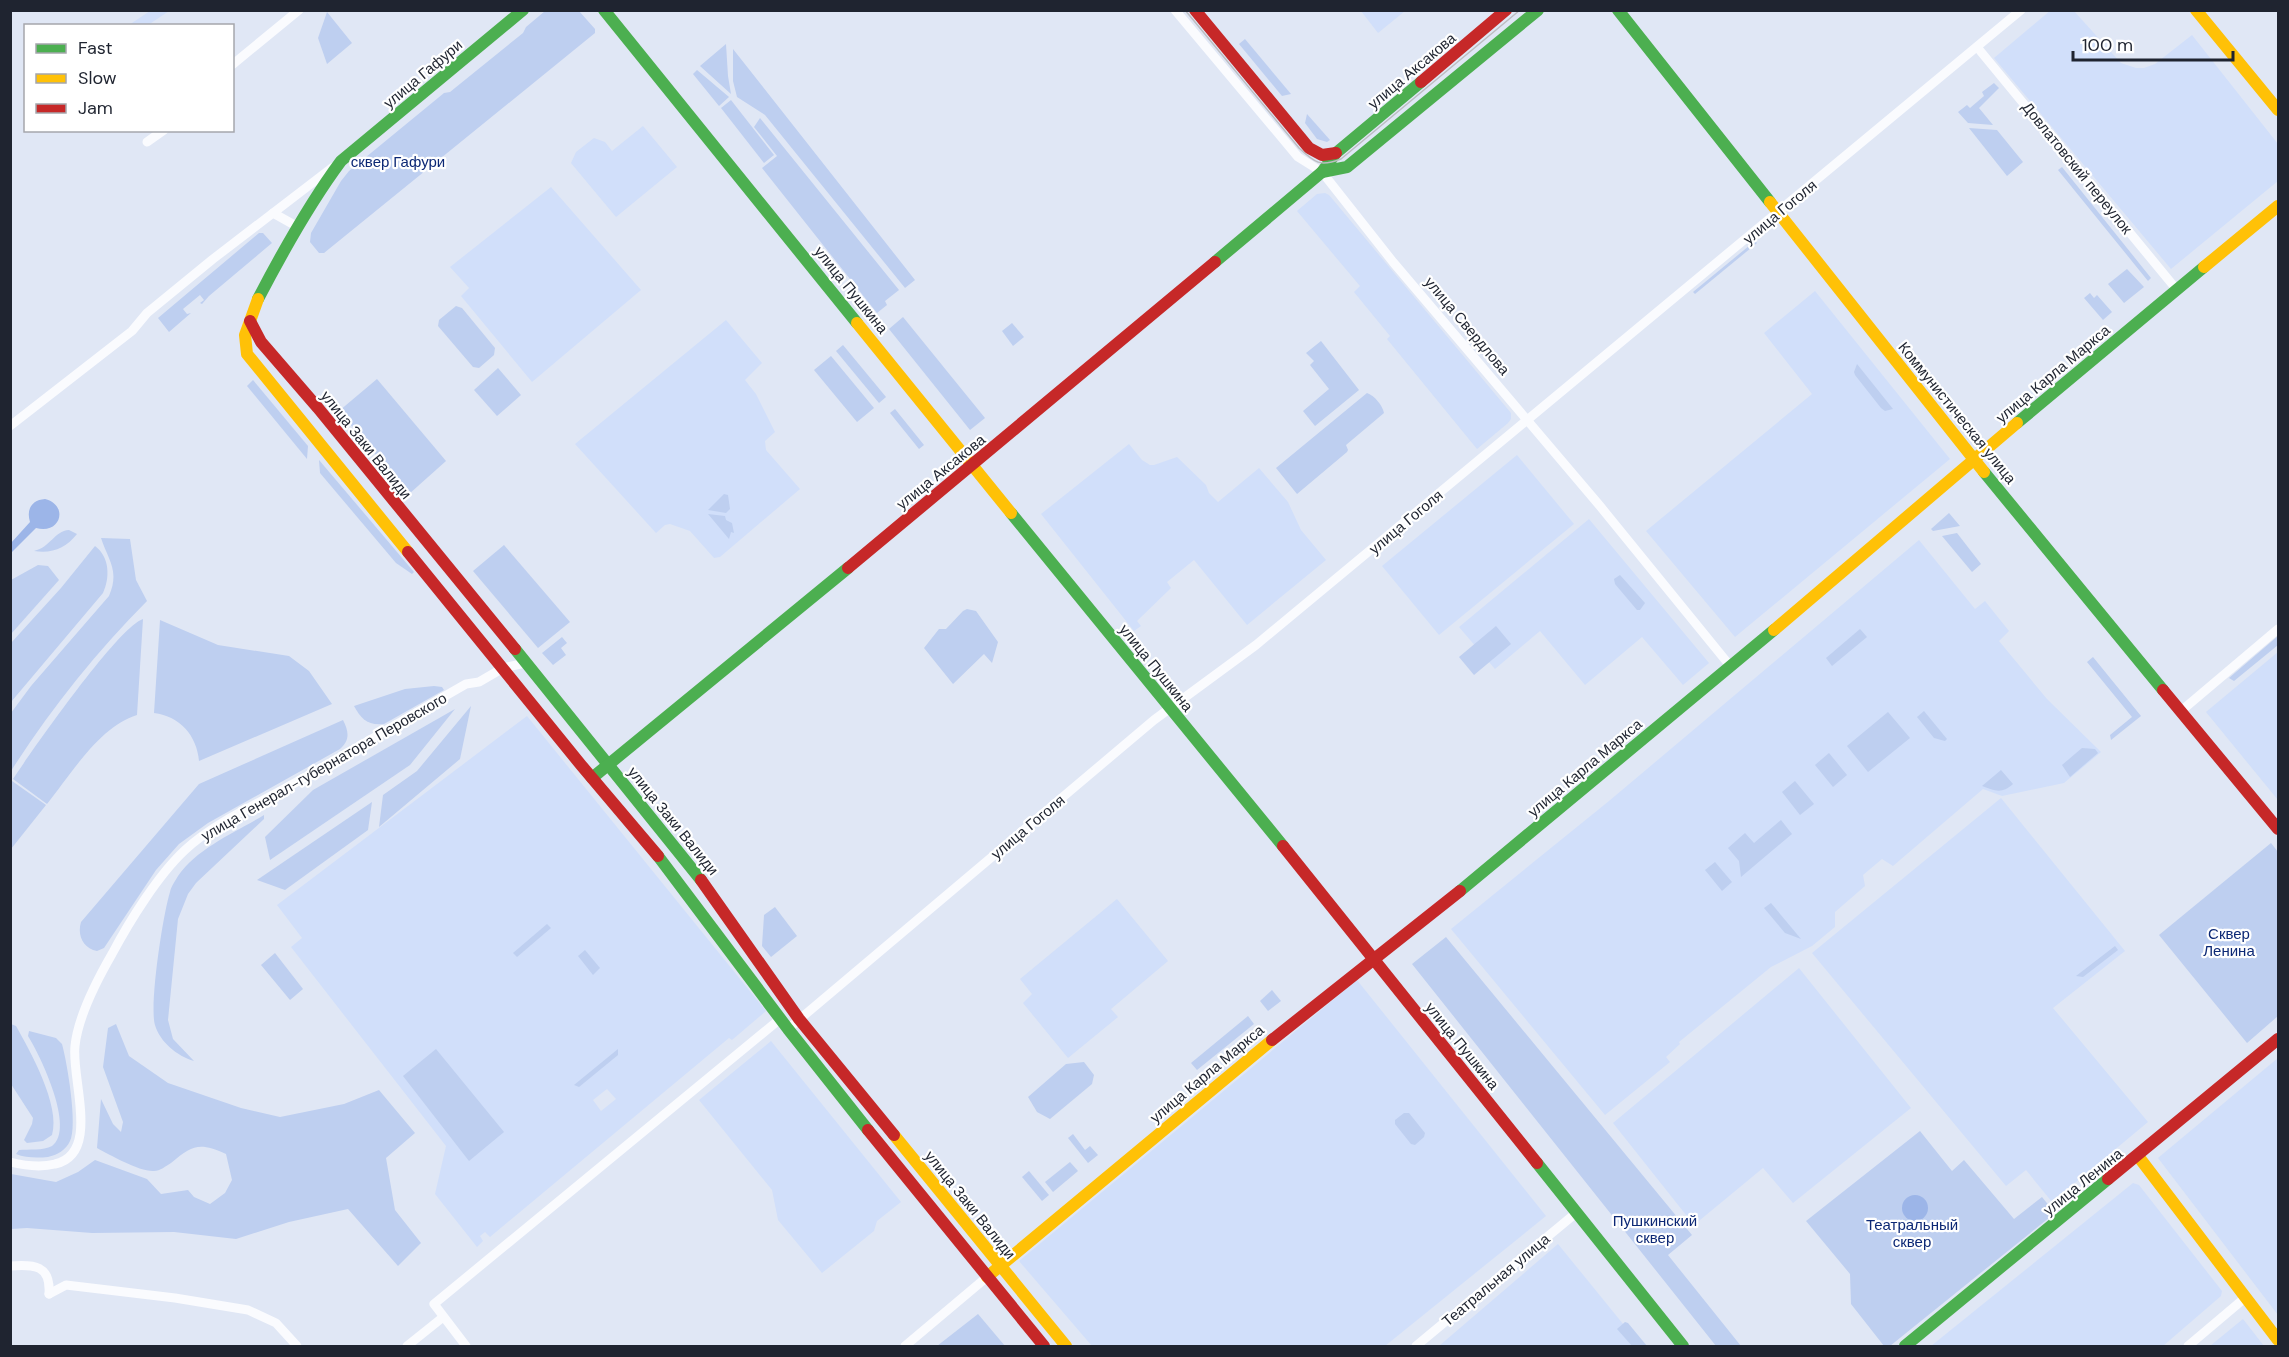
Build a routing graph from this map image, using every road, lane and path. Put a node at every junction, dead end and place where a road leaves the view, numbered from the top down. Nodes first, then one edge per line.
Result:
1 (299, 10) edge
2 (523, 10) edge
3 (604, 10) edge
4 (1174, 10) edge
5 (1195, 10) edge
6 (1506, 10) edge
7 (1538, 10) edge
8 (1618, 10) edge
9 (2021, 10) edge
10 (2196, 10) edge
11 (1977, 47) junction
12 (234, 63) edge
13 (2278, 110) edge
14 (161, 132) edge
15 (147, 142) dead end
16 (1336, 153) junction
17 (341, 161) junction
18 (1322, 172) junction
19 (2278, 206) edge
20 (273, 213) junction
21 (1779, 213) junction
22 (298, 227) junction
23 (2177, 290) junction
24 (250, 321) junction
25 (1528, 421) junction
26 (10, 426) edge
27 (1973, 459) junction
28 (973, 466) junction
29 (2278, 629) edge
30 (525, 663) junction
31 (1731, 667) junction
32 (503, 668) junction
33 (1169, 709) junction
34 (2181, 711) junction
35 (608, 764) junction
36 (592, 778) junction
37 (2278, 829) edge
38 (1374, 959) junction
39 (799, 1019) junction
40 (784, 1024) junction
41 (2278, 1040) edge
42 (2138, 1156) junction
43 (10, 1162) edge
44 (1576, 1213) junction
45 (1000, 1265) junction
46 (10, 1266) edge
47 (987, 1277) junction
48 (2246, 1297) junction
49 (442, 1318) junction
50 (2278, 1340) edge
51 (297, 1347) edge
52 (407, 1347) edge
53 (466, 1347) edge
54 (905, 1347) edge
55 (1044, 1347) edge
56 (1066, 1347) edge
57 (1416, 1347) edge
58 (1683, 1347) edge
59 (1905, 1347) edge
60 (2188, 1347) edge

1 - 12 street
2 - 17 main road, улица Гафури
3 - 28 main road, улица Пушкина
4 - 18 street, улица Свердлова
5 - 16 main road
6 - 16 main road, улица Аксакова
7 - 18 main road
8 - 21 main road, Коммунистическая улица
9 - 11 street, улица Гоголя
10 - 13 main road
11 - 21 street, улица Гоголя
11 - 23 street, Довлатовский переулок
14 - 15 street
16 - 18 main road, улица Аксакова
17 - 20 street
17 - 22 main road, улица Заки Валиди
18 - 25 street, улица Свердлова
18 - 28 main road, улица Аксакова
19 - 23 main road, улица Карла Маркса
20 - 22 street
20 - 26 street
21 - 25 street, улица Гоголя
21 - 27 main road, Коммунистическая улица
22 - 24 main road, улица Заки Валиди
23 - 27 main road, улица Карла Маркса
24 - 30 main road, улица Заки Валиди
24 - 32 main road, улица Заки Валиди
25 - 31 street, улица Свердлова
25 - 33 street, улица Гоголя
27 - 31 main road, улица Карла Маркса
27 - 34 main road, Коммунистическая улица
28 - 33 main road, улица Пушкина
28 - 35 main road, улица Аксакова
29 - 34 street
30 - 32 street, улица Генерал-губернатора Перовского
30 - 35 main road, улица Заки Валиди
31 - 38 main road, улица Карла Маркса
32 - 36 main road, улица Заки Валиди
32 - 43 street, улица Генерал-губернатора Перовского
33 - 38 main road, улица Пушкина
33 - 39 street, улица Гоголя
34 - 37 main road, Коммунистическая улица
35 - 36 main road, улица Аксакова
35 - 39 main road, улица Заки Валиди
36 - 40 main road, улица Заки Валиди
38 - 44 main road, улица Пушкина
38 - 45 main road, улица Карла Маркса
39 - 40 street, улица Гоголя
39 - 45 main road, улица Заки Валиди
40 - 47 main road, улица Заки Валиди
40 - 49 street, улица Гоголя
41 - 42 main road, улица Ленина
42 - 48 main road
42 - 59 main road, улица Ленина
44 - 57 street, Театральная улица
44 - 58 main road, улица Пушкина
45 - 47 main road, улица Карла Маркса
45 - 56 main road, улица Заки Валиди
46 - 51 street
47 - 54 street, улица Карла Маркса
47 - 55 main road, улица Заки Валиди
48 - 50 main road
48 - 60 street
49 - 52 street
49 - 53 street

